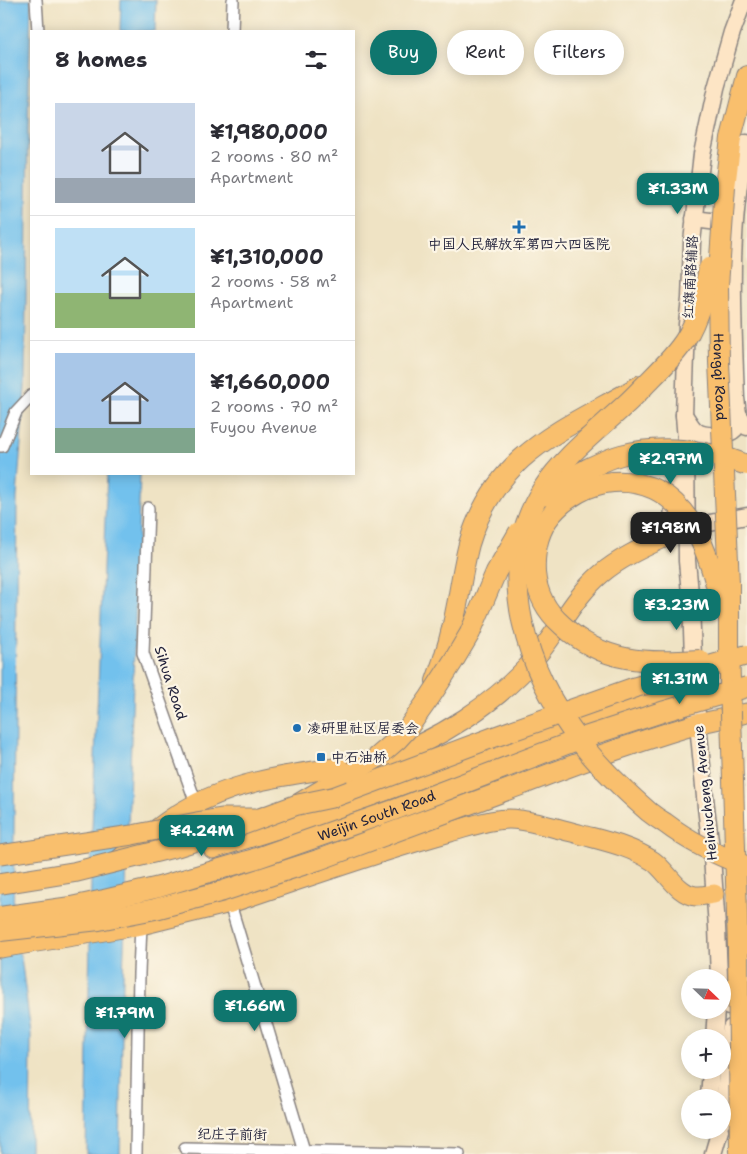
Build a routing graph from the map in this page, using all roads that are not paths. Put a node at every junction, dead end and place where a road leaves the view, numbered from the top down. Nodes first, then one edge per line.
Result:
1 (36, 0) edge
2 (233, 0) edge
3 (744, 0) edge
4 (38, 30) edge
5 (232, 30) edge
6 (747, 76) edge
7 (747, 143) edge
8 (725, 187) junction
9 (694, 220) junction
10 (735, 224) junction
11 (651, 378) junction
12 (30, 397) edge
13 (684, 415) junction
14 (743, 421) edge
15 (686, 440) joint
16 (1, 446) edge
17 (747, 465) edge
18 (148, 508) dead end
19 (747, 516) edge
20 (679, 532) junction
21 (737, 653) edge
22 (747, 687) edge
23 (698, 692) junction
24 (747, 695) edge
25 (430, 697) junction
26 (747, 713) edge
27 (697, 724) junction
28 (196, 803) junction
29 (296, 814) junction
30 (260, 818) junction
31 (213, 849) junction
32 (0, 855) edge
33 (747, 866) edge
34 (0, 884) edge
35 (0, 891) edge
36 (714, 894) junction
37 (230, 903) junction
38 (0, 917) edge
39 (141, 925) junction
40 (0, 931) edge
41 (0, 948) edge
42 (719, 969) edge
43 (731, 1007) edge
44 (747, 1007) edge
45 (747, 1017) edge
46 (725, 1089) edge
47 (711, 1139) edge
48 (717, 1139) edge
49 (185, 1148) dead end
50 (304, 1152) edge
51 (136, 1154) edge
52 (459, 1154) edge
53 (712, 1154) edge
54 (740, 1154) edge

1 - 4 street
2 - 5 street
3 - 9 main road, 红旗南路辅路
6 - 8 highway, Hongqi Road
7 - 10 main road
8 - 11 highway, bridge
8 - 21 highway, Hongqi Road, bridge
9 - 10 main road
9 - 13 main road, 红旗南路辅路
10 - 14 main road
11 - 25 highway, bridge
11 - 33 highway, bridge
12 - 16 street
13 - 14 main road
13 - 15 main road, 红旗南路辅路
15 - 20 main road, Heiniucheng Avenue
17 - 25 highway, bridge
18 - 28 street, Sihua Road
19 - 20 main road
20 - 23 main road, Heiniucheng Avenue
20 - 28 main road
21 - 21 highway, bridge
21 - 29 highway, bridge
21 - 54 highway, Hongqi Road, bridge
22 - 23 highway, Weijin South Road, bridge
23 - 24 highway, bridge
23 - 27 main road, Heiniucheng Avenue
23 - 29 main road
23 - 38 highway, Weijin South Road, bridge
25 - 29 highway, bridge
26 - 27 main road
27 - 36 main road, Heiniucheng Avenue
27 - 40 highway, bridge
28 - 31 street, Sihua Road
28 - 35 main road, bridge
29 - 30 highway, bridge
29 - 31 main road
29 - 37 main road
30 - 32 main road, bridge
30 - 34 highway, bridge
31 - 37 street, Sihua Road
36 - 37 main road
36 - 42 main road, Heiniucheng Avenue
37 - 39 main road
37 - 50 street, Sihua Road
39 - 41 main road
39 - 51 street
43 - 44 main road
45 - 46 main road
47 - 53 main road
48 - 53 main road
49 - 50 street, 纪庄子前街
50 - 52 street, 纪庄子前街

